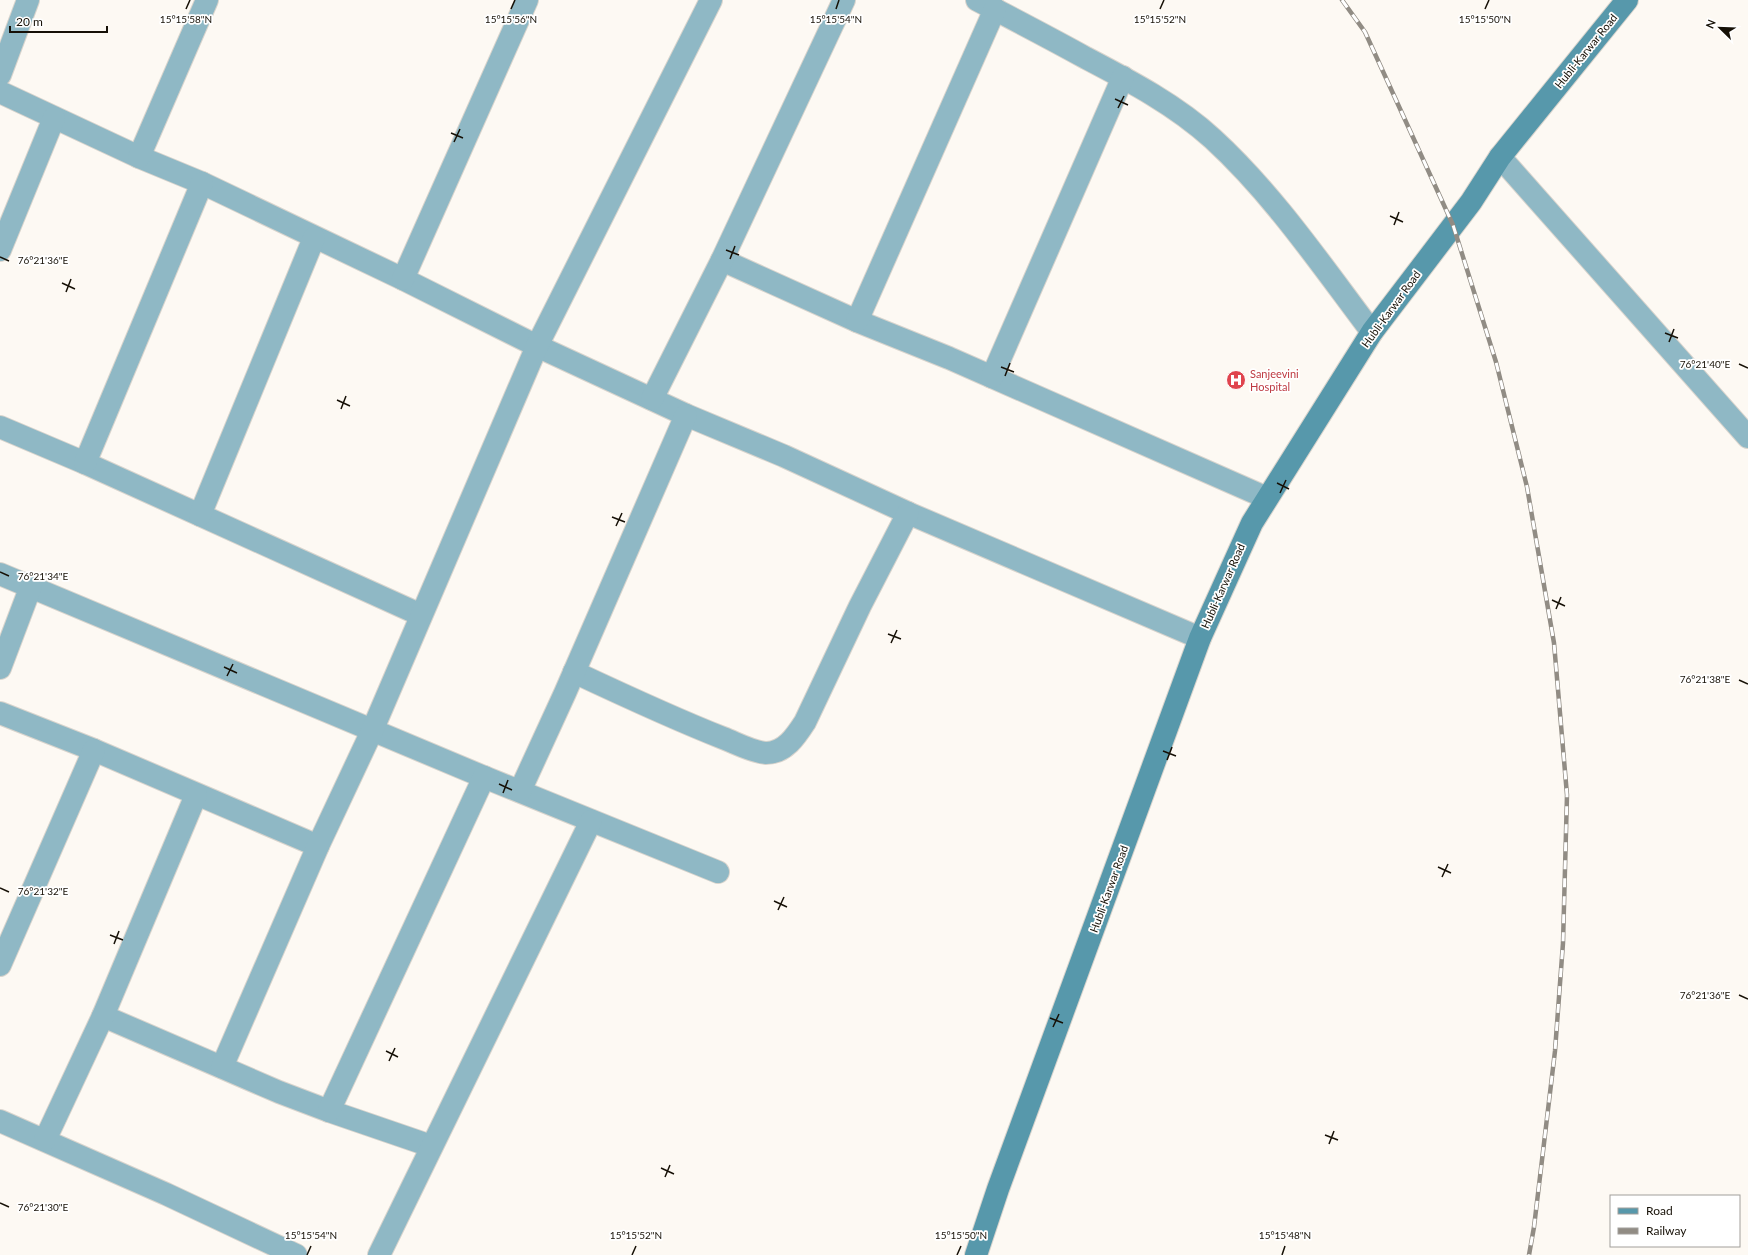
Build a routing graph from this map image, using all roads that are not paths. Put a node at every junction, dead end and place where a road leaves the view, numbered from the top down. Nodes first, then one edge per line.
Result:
1 (28, 0) edge
2 (207, 0) edge
3 (527, 0) edge
4 (711, 0) edge
5 (844, 0) edge
6 (1627, 0) edge
7 (986, 5) edge
8 (0, 74) edge
9 (1123, 77) junction
10 (0, 92) edge
11 (54, 118) junction
12 (139, 157) junction
13 (1500, 157) junction
14 (202, 183) junction
15 (314, 238) junction
16 (0, 250) edge
17 (722, 260) junction
18 (403, 279) junction
19 (857, 321) junction
20 (1372, 332) junction
21 (537, 346) junction
22 (992, 377) junction
23 (652, 399) junction
24 (686, 415) junction
25 (0, 427) edge
26 (1748, 437) edge
27 (85, 463) junction
28 (1267, 498) junction
29 (908, 513) junction
30 (200, 515) junction
31 (0, 574) edge
32 (31, 586) junction
33 (421, 615) junction
34 (1200, 638) junction
35 (0, 668) edge
36 (574, 672) junction
37 (0, 713) edge
38 (372, 730) junction
39 (94, 750) junction
40 (484, 777) junction
41 (520, 791) junction
42 (196, 795) junction
43 (591, 821) junction
44 (318, 846) junction
45 (718, 872) dead end
46 (1, 961) edge
47 (103, 1016) junction
48 (222, 1067) junction
49 (329, 1111) junction
50 (0, 1121) edge
51 (45, 1140) junction
52 (431, 1146) junction
53 (296, 1255) edge
54 (378, 1255) edge
55 (976, 1255) edge

1 - 8 street
2 - 12 street
3 - 18 street
4 - 21 street
5 - 17 street
6 - 13 main road, Hubli-Karwar Road
7 - 9 street
7 - 19 street
9 - 20 street
9 - 22 street
10 - 11 street
11 - 12 street
11 - 16 street
12 - 14 street
13 - 20 main road, Hubli-Karwar Road
13 - 26 street
14 - 15 street
14 - 27 street
15 - 18 street
15 - 30 street
17 - 19 street
17 - 23 street
18 - 21 street
19 - 22 street
20 - 28 main road, Hubli-Karwar Road
21 - 23 street
21 - 33 street
22 - 28 street
23 - 24 street
24 - 29 street
24 - 36 street
25 - 27 street
27 - 30 street
28 - 34 main road, Hubli-Karwar Road
29 - 34 street
29 - 36 street
30 - 33 street
31 - 32 street
32 - 35 street
32 - 38 street
33 - 38 street
34 - 55 main road, Hubli-Karwar Road
36 - 41 street
37 - 39 street
38 - 40 street
38 - 44 street
39 - 42 street
39 - 46 street
40 - 41 street
40 - 49 street
41 - 43 street
42 - 44 street
42 - 47 street
43 - 45 street
43 - 52 street
44 - 48 street
47 - 48 street
47 - 51 street
48 - 49 street
49 - 52 street
50 - 51 street
51 - 53 street
52 - 54 street

